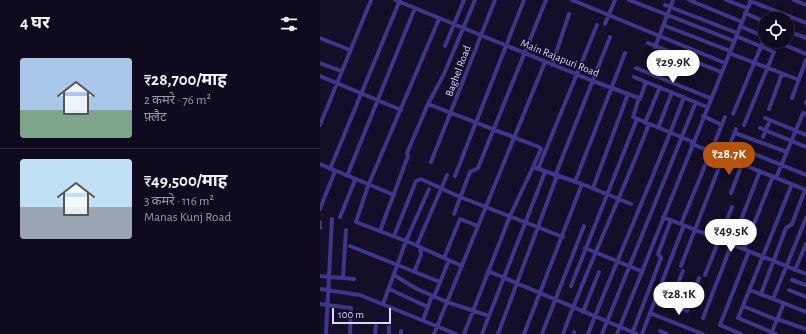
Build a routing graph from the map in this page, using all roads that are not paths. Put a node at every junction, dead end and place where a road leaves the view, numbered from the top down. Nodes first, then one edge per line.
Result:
1 (371, 0) edge
2 (464, 0) edge
3 (475, 0) edge
4 (495, 0) edge
5 (524, 0) edge
6 (546, 0) edge
7 (572, 0) edge
8 (615, 0) edge
9 (630, 0) edge
10 (673, 0) edge
11 (689, 0) edge
12 (726, 0) edge
13 (794, 0) edge
14 (398, 1) edge
15 (751, 1) edge
16 (665, 5) dead end
17 (806, 5) edge
18 (671, 7) junction
19 (415, 8) junction
20 (747, 8) junction
21 (569, 14) dead end
22 (745, 14) junction
23 (609, 15) junction
24 (667, 15) junction
25 (440, 19) junction
26 (758, 19) edge
27 (806, 22) edge
28 (605, 24) dead end
29 (741, 24) junction
30 (454, 25) junction
31 (597, 25) dead end
32 (663, 25) junction
33 (464, 28) junction
34 (758, 33) edge
35 (794, 34) edge
36 (737, 35) junction
37 (481, 36) junction
38 (610, 36) dead end
39 (659, 36) junction
40 (320, 38) edge
41 (806, 38) edge
42 (734, 41) junction
43 (648, 43) dead end
44 (758, 45) edge
45 (445, 46) dead end
46 (506, 46) junction
47 (655, 47) junction
48 (760, 48) edge
49 (766, 48) edge
50 (792, 48) edge
51 (350, 50) junction
52 (730, 52) junction
53 (524, 54) junction
54 (625, 54) dead end
55 (806, 54) edge
56 (545, 62) junction
57 (320, 63) edge
58 (725, 63) junction
59 (754, 63) junction
60 (805, 63) edge
61 (552, 65) junction
62 (636, 68) dead end
63 (768, 68) junction
64 (342, 71) junction
65 (721, 72) junction
66 (576, 74) junction
67 (782, 74) junction
68 (320, 76) edge
69 (634, 77) dead end
70 (799, 80) junction
71 (593, 81) junction
72 (646, 82) junction
73 (337, 83) junction
74 (660, 87) junction
75 (612, 88) junction
76 (672, 92) junction
77 (362, 94) junction
78 (628, 94) junction
79 (684, 97) junction
80 (710, 98) junction
81 (792, 98) dead end
82 (640, 99) junction
83 (378, 101) junction
84 (696, 102) junction
85 (428, 104) junction
86 (707, 106) junction
87 (769, 108) dead end
88 (402, 110) junction
89 (452, 112) junction
90 (733, 114) dead end
91 (806, 114) edge
92 (703, 116) junction
93 (725, 117) dead end
94 (765, 118) dead end
95 (637, 119) junction
96 (770, 120) junction
97 (475, 122) junction
98 (647, 123) junction
99 (320, 125) edge
100 (722, 125) junction
101 (744, 125) dead end
102 (658, 128) junction
103 (760, 128) dead end
104 (493, 129) junction
105 (766, 130) junction
106 (796, 131) junction
107 (670, 133) junction
108 (806, 135) edge
109 (681, 137) junction
110 (764, 137) dead end
111 (515, 138) junction
112 (791, 141) junction
113 (692, 143) junction
114 (730, 144) junction
115 (806, 147) edge
116 (710, 152) junction
117 (787, 152) junction
118 (724, 157) junction
119 (430, 162) dead end
120 (320, 164) edge
121 (742, 164) junction
122 (782, 165) junction
123 (533, 167) junction
124 (538, 169) junction
125 (332, 170) junction
126 (760, 171) junction
127 (545, 172) junction
128 (448, 175) dead end
129 (806, 175) edge
130 (347, 176) junction
131 (455, 176) dead end
132 (556, 176) junction
133 (775, 177) junction
134 (355, 180) junction
135 (575, 182) junction
136 (582, 184) junction
137 (792, 184) junction
138 (368, 186) junction
139 (593, 188) junction
140 (429, 189) dead end
141 (441, 189) junction
142 (805, 190) edge
143 (731, 193) dead end
144 (607, 194) junction
145 (394, 195) junction
146 (460, 197) junction
147 (619, 199) junction
148 (631, 204) dead end
149 (486, 207) junction
150 (732, 207) dead end
151 (320, 209) edge
152 (454, 214) dead end
153 (510, 216) junction
154 (340, 217) dead end
155 (663, 217) junction
156 (806, 218) edge
157 (332, 219) dead end
158 (671, 220) junction
159 (320, 222) edge
160 (525, 222) junction
161 (682, 224) junction
162 (478, 226) junction
163 (584, 226) dead end
164 (539, 227) junction
165 (320, 228) edge
166 (696, 229) junction
167 (346, 230) dead end
168 (380, 231) junction
169 (394, 236) junction
170 (562, 237) junction
171 (719, 239) junction
172 (406, 241) junction
173 (731, 244) junction
174 (806, 244) edge
175 (350, 246) dead end
176 (419, 246) junction
177 (585, 248) junction
178 (744, 249) junction
179 (595, 251) junction
180 (749, 251) junction
181 (763, 257) junction
182 (444, 258) junction
183 (449, 260) junction
184 (617, 260) junction
185 (774, 261) junction
186 (397, 266) junction
187 (462, 266) junction
188 (630, 266) junction
189 (786, 266) junction
190 (796, 270) junction
191 (488, 271) junction
192 (641, 271) junction
193 (414, 272) junction
194 (599, 272) dead end
195 (806, 274) edge
196 (394, 275) junction
197 (705, 275) dead end
198 (320, 276) edge
199 (330, 277) junction
200 (343, 278) junction
201 (504, 278) junction
202 (699, 278) dead end
203 (354, 279) dead end
204 (792, 280) dead end
205 (440, 282) junction
206 (517, 282) junction
207 (806, 285) edge
208 (571, 286) dead end
209 (320, 289) edge
210 (389, 289) junction
211 (330, 290) junction
212 (750, 290) junction
213 (789, 290) dead end
214 (541, 292) junction
215 (761, 294) junction
216 (433, 296) junction
217 (806, 297) edge
218 (657, 298) junction
219 (773, 299) junction
220 (556, 300) junction
221 (447, 302) junction
222 (670, 303) junction
223 (784, 303) junction
224 (320, 304) edge
225 (328, 304) junction
226 (383, 304) junction
227 (743, 306) junction
228 (428, 307) junction
229 (573, 308) junction
230 (473, 310) junction
231 (583, 312) junction
232 (806, 312) edge
233 (650, 313) junction
234 (489, 316) junction
235 (595, 316) junction
236 (702, 318) dead end
237 (777, 319) junction
238 (423, 320) junction
239 (608, 321) junction
240 (376, 326) dead end
241 (438, 326) junction
242 (389, 327) dead end
243 (619, 327) junction
244 (806, 329) edge
245 (660, 331) dead end
246 (449, 333) edge
247 (632, 333) edge
248 (326, 334) edge
249 (350, 334) edge
250 (376, 334) edge
251 (389, 334) edge
252 (434, 334) edge
253 (456, 334) edge
254 (464, 334) edge
255 (482, 334) edge
256 (498, 334) edge
257 (524, 334) edge
258 (542, 334) edge
259 (563, 334) edge
260 (588, 334) edge
261 (602, 334) edge
262 (617, 334) edge
263 (637, 334) edge
264 (642, 334) edge
265 (668, 334) edge
266 (703, 334) edge
267 (741, 334) edge
268 (773, 334) edge

1 - 51 street
2 - 30 street
3 - 33 street
4 - 37 street, Baghel Road
5 - 46 street
6 - 53 street
7 - 23 street
8 - 23 street
9 - 24 street
10 - 18 street
11 - 29 street
12 - 20 street
13 - 17 street
14 - 19 street, Main Rajapuri Road
14 - 77 street
15 - 20 street
15 - 27 street
16 - 18 street
18 - 24 street
18 - 36 street
19 - 25 street, Main Rajapuri Road
19 - 83 street
20 - 22 street
21 - 61 street
22 - 26 street
22 - 29 street
23 - 28 street
23 - 39 street
24 - 32 street
24 - 42 street
25 - 30 street, Main Rajapuri Road
25 - 88 street
29 - 34 street
29 - 36 street
30 - 33 street, Main Rajapuri Road
30 - 45 street
31 - 66 street
32 - 39 street
32 - 52 street
33 - 37 street, Main Rajapuri Road
33 - 85 street
35 - 41 street
36 - 42 street
36 - 44 street
37 - 46 street, Main Rajapuri Road
37 - 89 street, Baghel Road
38 - 71 street
39 - 47 street
39 - 58 street
40 - 51 street
42 - 52 street
43 - 47 street
46 - 53 street, Main Rajapuri Road
46 - 97 street
47 - 65 street
48 - 59 street
49 - 63 street
50 - 55 street
51 - 64 street
52 - 58 street
52 - 59 street
53 - 56 street, Main Rajapuri Road
53 - 104 street
54 - 75 street
56 - 61 street, Main Rajapuri Road
56 - 111 street
57 - 64 street
58 - 65 street
59 - 63 street
59 - 90 street
60 - 70 street
61 - 66 street, Main Rajapuri Road
62 - 80 street
63 - 67 street
63 - 101 street
64 - 73 street
65 - 80 street
66 - 71 street, Main Rajapuri Road
66 - 124 street
67 - 70 street
67 - 87 street
68 - 73 street
69 - 72 street
70 - 81 street
71 - 75 street, Main Rajapuri Road
71 - 132 street
72 - 74 street
72 - 82 street
73 - 77 street
73 - 99 street
74 - 76 street
74 - 98 street
75 - 78 street, Main Rajapuri Road
75 - 135 street
76 - 79 street
76 - 102 street
77 - 83 street
77 - 125 street
78 - 82 street, Main Rajapuri Road
78 - 139 street
79 - 84 street
79 - 107 street
80 - 86 street
82 - 95 street
83 - 88 street
83 - 130 street
84 - 86 street
84 - 109 street
85 - 89 street
85 - 145 street
86 - 92 street
88 - 138 street
89 - 97 street
89 - 119 street, Baghel Road
91 - 106 street
92 - 100 street
92 - 113 street
93 - 100 street
94 - 96 street
95 - 98 street
95 - 144 street
96 - 105 street
96 - 106 street
97 - 104 street
97 - 131 street
98 - 102 street
98 - 147 street
100 - 116 street
102 - 107 street
103 - 105 street
104 - 111 street
104 - 146 street
105 - 110 street
105 - 112 street
106 - 108 street
106 - 112 street
107 - 109 street
107 - 184 street
109 - 113 street
109 - 188 street
111 - 123 street
111 - 149 street
112 - 115 street
112 - 117 street
113 - 116 street
113 - 155 street
114 - 117 street
114 - 118 street
114 - 122 street
116 - 118 street
116 - 161 street
117 - 122 street
118 - 121 street
118 - 166 street
120 - 125 street
121 - 126 street
121 - 143 street
122 - 129 street
122 - 133 street
123 - 124 street
123 - 153 street
124 - 127 street
125 - 130 street
125 - 151 street
126 - 133 street
126 - 173 street
127 - 132 street
127 - 160 street
128 - 141 street
130 - 134 street
132 - 135 street
132 - 164 street
133 - 137 street
133 - 178 street
134 - 138 street
134 - 154 street
135 - 136 street
136 - 139 street
136 - 170 street
137 - 142 street
137 - 181 street
138 - 145 street
138 - 168 street
139 - 144 street
140 - 172 street
141 - 146 street
141 - 169 street
141 - 176 street
142 - 185 street
144 - 147 street
144 - 177 street
145 - 168 street
146 - 149 street
146 - 152 street
147 - 148 street
147 - 179 street
149 - 153 street
149 - 162 street
150 - 171 street
153 - 160 street
153 - 191 street
155 - 158 street
155 - 192 street
156 - 189 street
157 - 199 street
158 - 161 street
158 - 247 street
159 - 165 street
160 - 164 street
160 - 201 street
161 - 166 street
161 - 218 street
162 - 182 street
162 - 187 street
163 - 220 street
164 - 170 street
164 - 206 street
166 - 171 street
166 - 222 street
167 - 200 street
168 - 169 street
169 - 172 street
170 - 214 street
171 - 173 street
171 - 197 street
172 - 176 street
172 - 186 street
173 - 178 street
173 - 236 street
174 - 190 street
175 - 186 street
176 - 182 street
176 - 193 street
177 - 179 street
177 - 208 street
178 - 180 street
179 - 184 street
179 - 229 street
180 - 181 street
180 - 267 street
181 - 185 street
181 - 212 street
182 - 183 street
183 - 187 street
183 - 205 street
184 - 188 street
184 - 235 street
185 - 189 street
185 - 215 street
186 - 193 street
186 - 196 street
187 - 221 street
188 - 192 street
188 - 239 street
189 - 190 street
189 - 219 street
190 - 195 street
191 - 201 street
191 - 230 street
192 - 243 street
193 - 205 street
194 - 231 street
196 - 210 street
196 - 216 street
198 - 199 street
199 - 200 street
199 - 211 street
200 - 203 street
201 - 206 street
201 - 234 street
202 - 222 street
204 - 207 street
205 - 216 street
206 - 214 street
206 - 256 street
209 - 211 street
210 - 226 street
210 - 228 street
211 - 225 street
211 - 226 street
212 - 215 street
212 - 227 street
213 - 217 street
214 - 220 street
214 - 257 street
215 - 219 street
216 - 221 street
216 - 228 street
218 - 222 street
218 - 233 street
219 - 223 street
220 - 229 street
220 - 258 street
221 - 230 street
221 - 241 street
223 - 232 street
223 - 237 street
224 - 225 street
225 - 248 street
225 - 249 street
226 - 238 street
227 - 237 street
227 - 268 street
228 - 238 street
229 - 231 street
229 - 259 street
230 - 234 street
230 - 254 street
231 - 235 street
233 - 264 street
233 - 266 street
234 - 255 street
235 - 239 street
235 - 260 street
237 - 244 street
237 - 268 street
238 - 241 street
239 - 243 street
239 - 261 street
240 - 250 street
241 - 246 street
241 - 252 street
242 - 251 street
243 - 247 street
243 - 262 street
245 - 265 street
246 - 253 street
247 - 263 street

